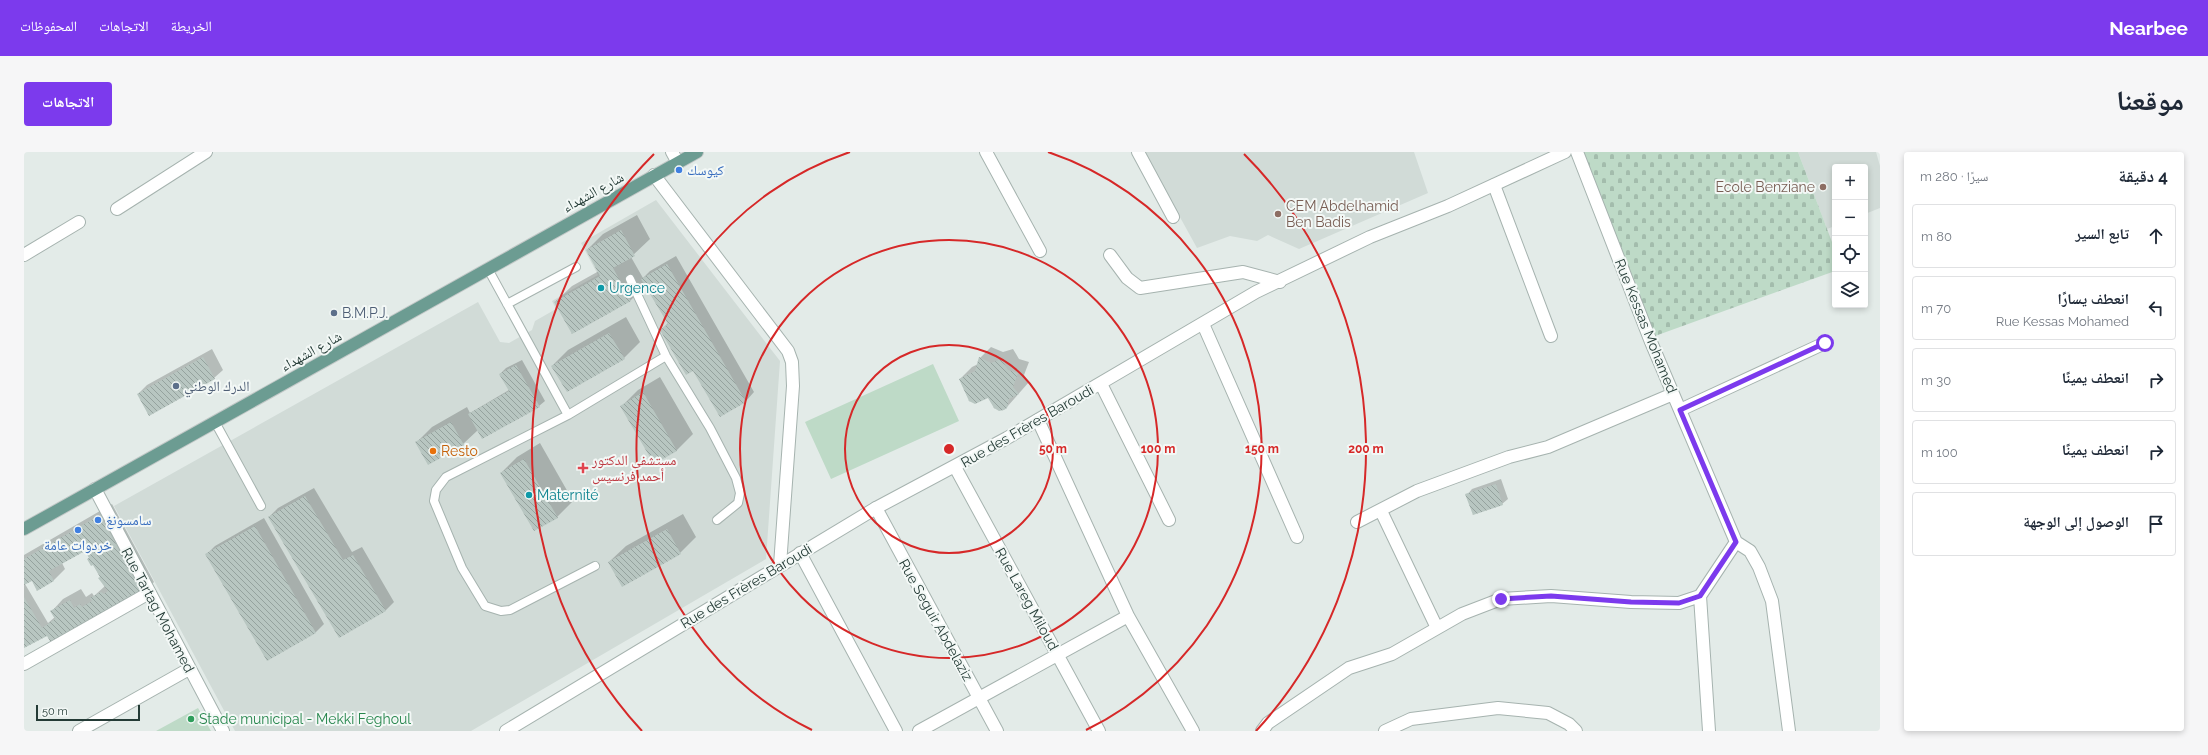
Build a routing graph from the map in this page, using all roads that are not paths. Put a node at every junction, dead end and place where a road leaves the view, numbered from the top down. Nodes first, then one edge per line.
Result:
1 (206, 152) edge
2 (672, 152) edge
3 (986, 152) edge
4 (1138, 152) edge
5 (1565, 152) edge
6 (1577, 152) edge
7 (692, 153) edge
8 (678, 163) junction
9 (654, 175) junction
10 (1494, 185) junction
11 (117, 209) dead end
12 (1173, 217) dead end
13 (79, 222) dead end
14 (1040, 251) dead end
15 (24, 255) edge
16 (1110, 255) dead end
17 (576, 267) dead end
18 (488, 269) junction
19 (630, 279) dead end
20 (1280, 282) junction
21 (507, 304) junction
22 (1203, 324) junction
23 (1550, 336) dead end
24 (1825, 343) dead end
25 (666, 356) junction
26 (1101, 384) junction
27 (1673, 394) junction
28 (1680, 410) junction
29 (568, 415) junction
30 (1038, 420) junction
31 (215, 422) junction
32 (955, 468) junction
33 (95, 489) junction
34 (261, 506) dead end
35 (876, 508) junction
36 (1381, 511) junction
37 (717, 520) dead end
38 (1170, 520) dead end
39 (1357, 522) dead end
40 (24, 529) edge
41 (1297, 537) dead end
42 (1736, 542) junction
43 (800, 553) junction
44 (780, 565) junction
45 (595, 566) dead end
46 (149, 593) junction
47 (1700, 596) junction
48 (1128, 616) junction
49 (1437, 628) junction
50 (1057, 656) junction
51 (24, 664) edge
52 (188, 669) junction
53 (980, 699) junction
54 (79, 731) edge
55 (223, 731) edge
56 (506, 731) edge
57 (896, 731) edge
58 (919, 731) edge
59 (997, 731) edge
60 (1099, 731) edge
61 (1193, 731) edge
62 (1262, 731) edge
63 (1385, 731) edge
64 (1576, 731) edge
65 (1709, 731) edge
66 (1789, 731) edge

1 - 11 street
2 - 8 street
3 - 14 street
4 - 12 street
5 - 10 street, Rue des Frères Baroudi
6 - 27 street, Rue Kessas Mohamed
7 - 8 main road, شارع الشهداء
8 - 9 main road, شارع الشهداء
9 - 18 main road, شارع الشهداء
9 - 44 street
10 - 20 street, Rue des Frères Baroudi
10 - 23 street
13 - 15 street
16 - 20 street
17 - 21 lane
18 - 21 lane
18 - 31 main road, شارع الشهداء
19 - 25 lane
20 - 22 street, Rue des Frères Baroudi
21 - 29 lane
22 - 26 street, Rue des Frères Baroudi
22 - 41 street
24 - 28 street
25 - 29 lane
25 - 37 lane
26 - 30 street, Rue des Frères Baroudi
26 - 38 street
27 - 28 street, Rue Kessas Mohamed
27 - 36 street
28 - 42 street, Rue Kessas Mohamed
29 - 45 lane
30 - 32 street, Rue des Frères Baroudi
30 - 48 street
31 - 33 main road, شارع الشهداء
31 - 34 lane
32 - 35 street, Rue des Frères Baroudi
32 - 50 street, Rue Lareg Miloud
33 - 40 main road, شارع الشهداء
33 - 46 street, Rue Tartag Mohamed
35 - 43 street, Rue des Frères Baroudi
35 - 53 street, Rue Seguir Abdelaziz
36 - 39 street
36 - 49 street
42 - 47 street
42 - 66 street
43 - 44 street, Rue des Frères Baroudi
43 - 57 street
44 - 56 street, Rue des Frères Baroudi
46 - 51 street
46 - 52 street, Rue Tartag Mohamed
47 - 49 street
47 - 65 street
48 - 50 street
48 - 61 street
49 - 62 street
50 - 53 street
50 - 60 street, Rue Lareg Miloud
52 - 54 street
52 - 55 street, Rue Tartag Mohamed
53 - 58 street
53 - 59 street, Rue Seguir Abdelaziz
63 - 64 street

